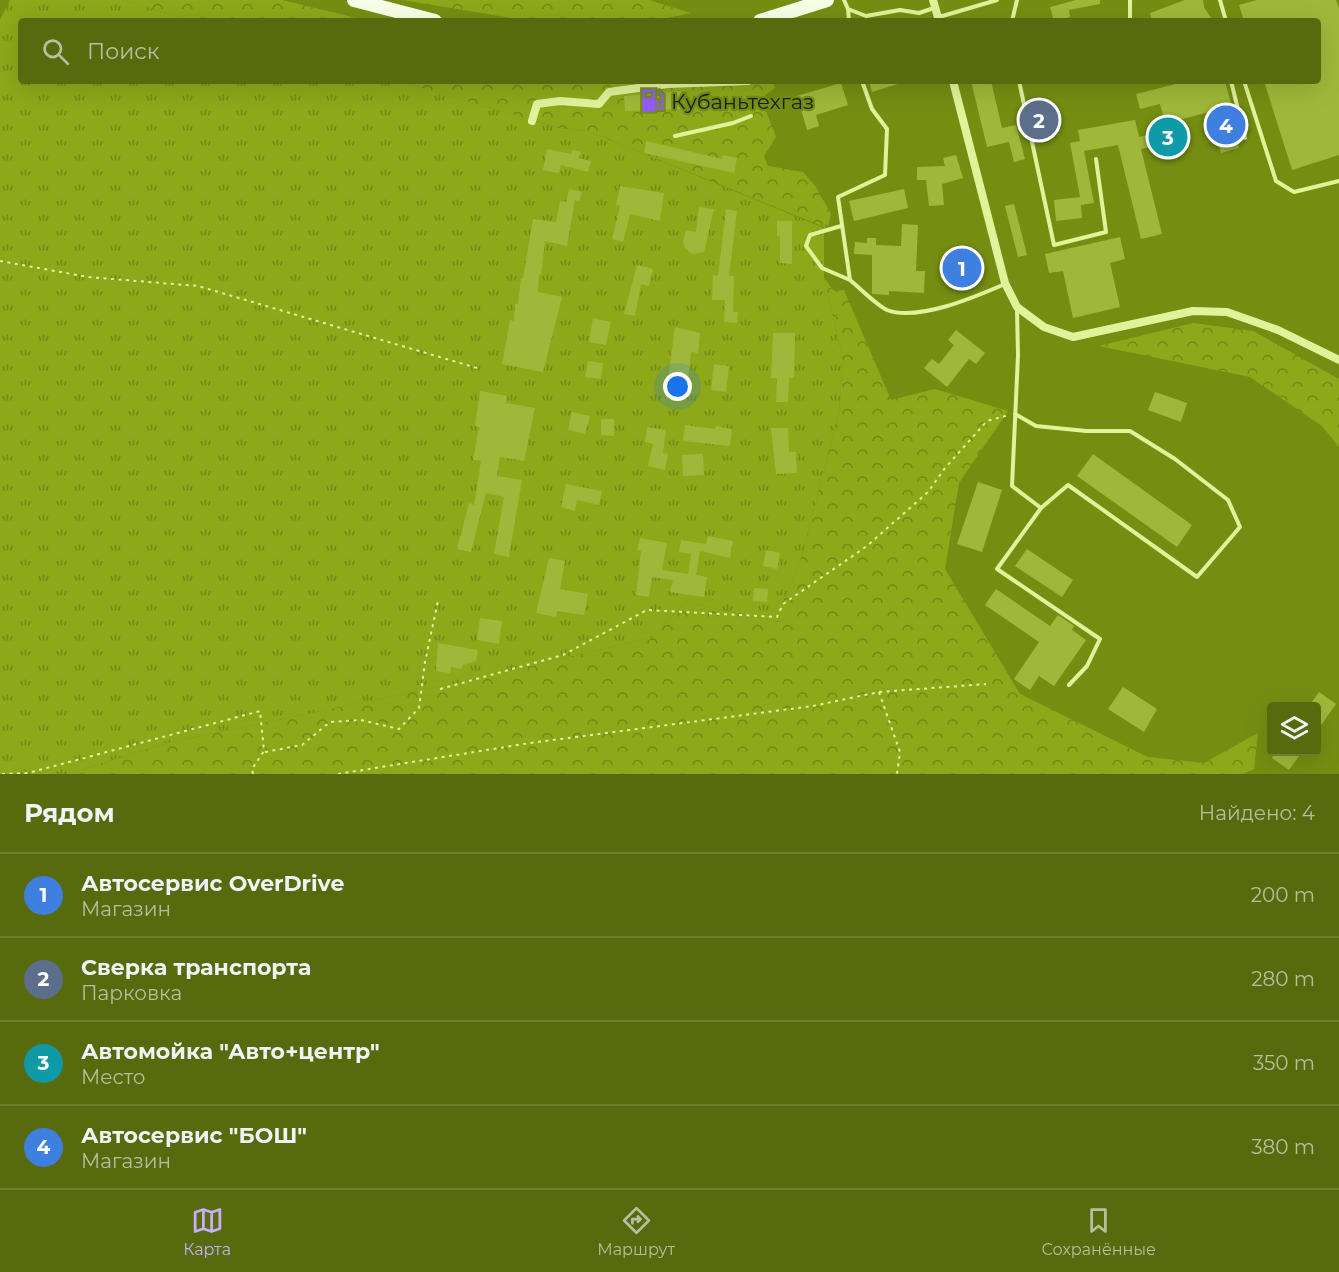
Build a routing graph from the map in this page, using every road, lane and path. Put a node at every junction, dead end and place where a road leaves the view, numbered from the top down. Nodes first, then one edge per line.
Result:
1 (354, 0) edge
2 (827, 0) edge
3 (844, 0) edge
4 (927, 0) edge
5 (997, 0) edge
6 (1017, 0) edge
7 (1130, 0) edge
8 (1220, 0) edge
9 (935, 2) edge
10 (848, 9) junction
11 (423, 18) edge
12 (770, 18) edge
13 (849, 18) edge
14 (938, 18) edge
15 (941, 18) edge
16 (1013, 18) edge
17 (1130, 18) edge
18 (1225, 18) edge
19 (668, 84) edge
20 (862, 84) edge
21 (954, 84) edge
22 (1020, 84) edge
23 (1232, 84) edge
24 (1245, 84) edge
25 (750, 116) dead end
26 (532, 121) dead end
27 (675, 136) dead end
28 (1245, 138) dead end
29 (1096, 159) dead end
30 (1339, 181) edge
31 (841, 226) junction
32 (0, 261) edge
33 (850, 280) junction
34 (1005, 284) junction
35 (1017, 307) junction
36 (1339, 360) edge
37 (477, 368) dead end
38 (1015, 414) junction
39 (1041, 508) junction
40 (438, 601) dead end
41 (986, 684) dead end
42 (1069, 685) dead end
43 (440, 689) dead end
44 (879, 692) junction
45 (263, 752) junction
46 (2, 774) edge
47 (253, 774) edge
48 (338, 774) edge
49 (897, 774) edge

1 - 11 main road
2 - 12 main road
3 - 10 lane
4 - 9 street
5 - 15 lane
6 - 16 lane
7 - 17 lane
8 - 18 lane
9 - 10 lane
9 - 14 street
10 - 13 lane
19 - 26 street
20 - 31 lane
21 - 34 street
22 - 29 lane
23 - 28 lane
24 - 30 lane
25 - 27 lane
31 - 33 lane
31 - 33 lane
32 - 37 path
33 - 34 lane
34 - 35 street
35 - 36 street
35 - 38 lane
38 - 39 lane
38 - 39 lane
38 - 43 path
39 - 42 lane
40 - 45 path
41 - 44 path
44 - 48 path
44 - 49 path
45 - 46 path
45 - 47 path

